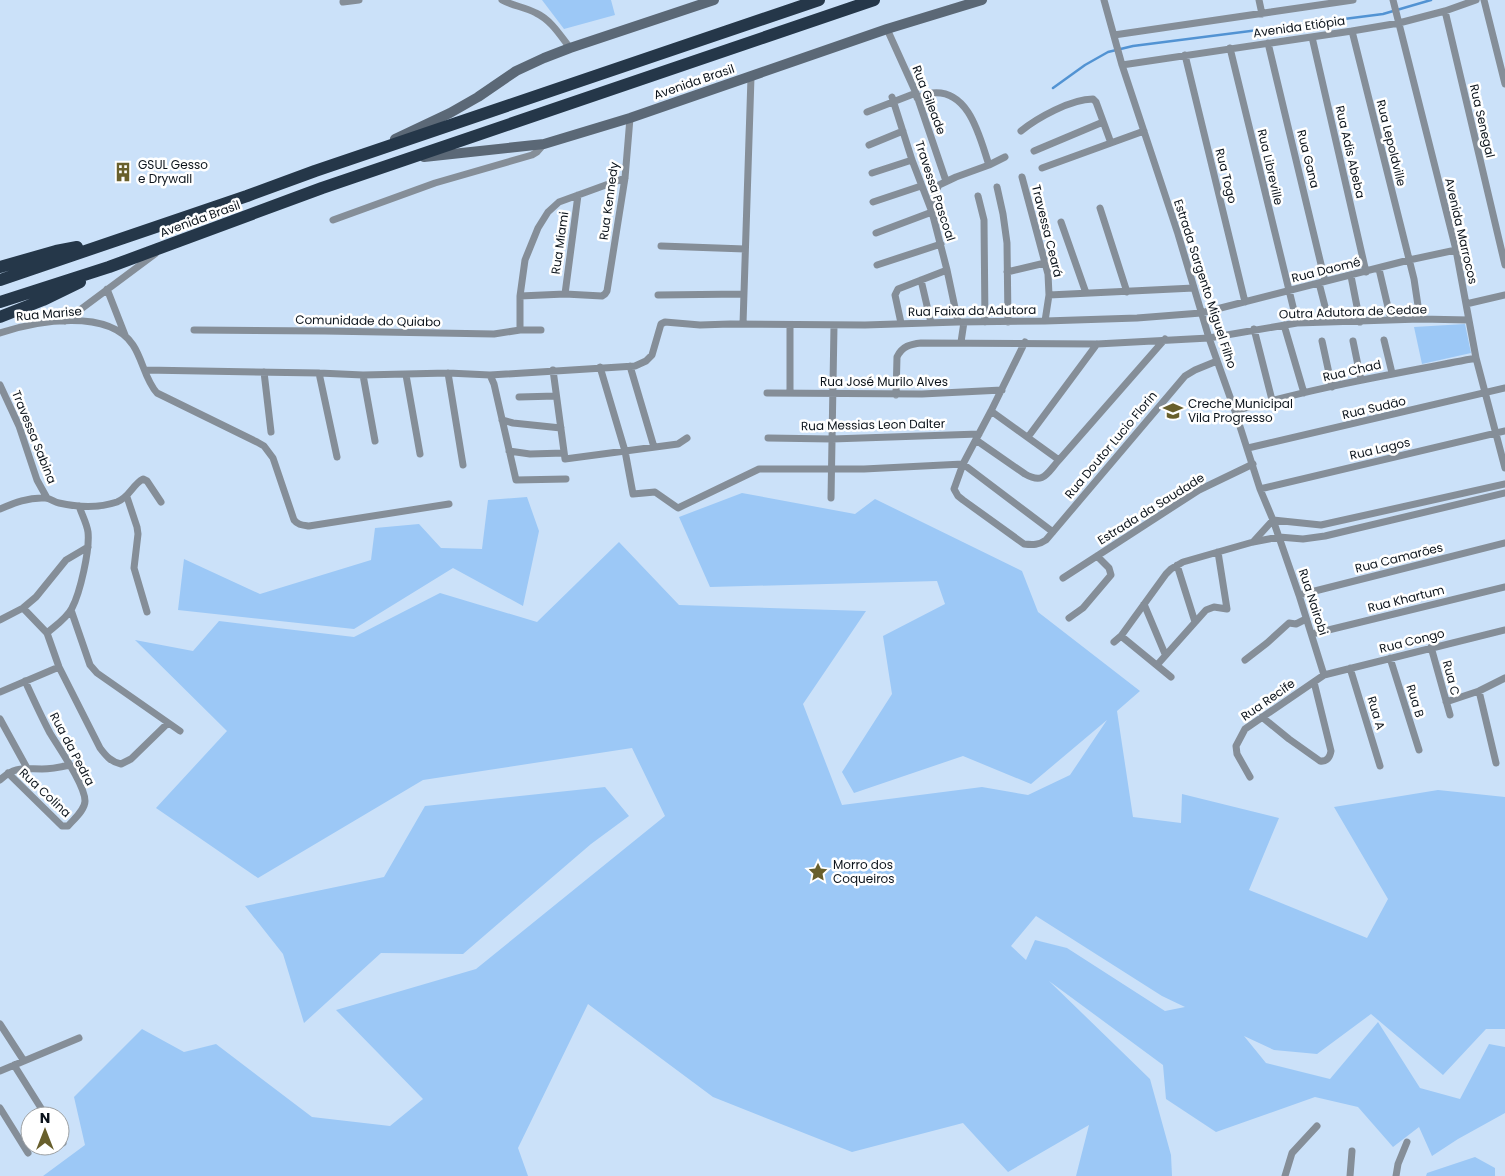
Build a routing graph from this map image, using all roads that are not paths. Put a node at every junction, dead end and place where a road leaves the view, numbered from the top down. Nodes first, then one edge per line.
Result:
1 (358, 0) edge
2 (502, 0) edge
3 (714, 0) edge
4 (819, 0) edge
5 (874, 0) edge
6 (982, 0) edge
7 (1104, 0) edge
8 (1259, 0) edge
9 (1353, 0) edge
10 (1393, 0) edge
11 (1476, 0) edge
12 (1484, 0) edge
13 (344, 2) dead end
14 (1445, 11) junction
15 (1262, 14) junction
16 (1398, 20) junction
17 (887, 29) junction
18 (1352, 31) junction
19 (1114, 35) junction
20 (1312, 37) junction
21 (1268, 43) junction
22 (570, 48) junction
23 (1230, 48) junction
24 (1185, 55) junction
25 (1122, 65) junction
26 (750, 77) junction
27 (1505, 84) edge
28 (916, 96) junction
29 (893, 99) junction
30 (867, 112) dead end
31 (630, 118) junction
32 (1104, 122) junction
33 (1021, 131) dead end
34 (1144, 131) junction
35 (903, 132) junction
36 (1111, 143) junction
37 (544, 144) junction
38 (870, 145) dead end
39 (1034, 151) dead end
40 (364, 155) junction
41 (1005, 157) dead end
42 (408, 158) junction
43 (912, 160) junction
44 (989, 165) junction
45 (1042, 168) dead end
46 (872, 173) dead end
47 (1022, 177) dead end
48 (625, 178) junction
49 (946, 181) junction
50 (921, 186) junction
51 (997, 187) dead end
52 (578, 195) junction
53 (978, 196) dead end
54 (873, 202) dead end
55 (1100, 208) dead end
56 (932, 212) junction
57 (333, 220) dead end
58 (1062, 222) dead end
59 (876, 233) dead end
60 (107, 243) junction
61 (941, 244) junction
62 (165, 246) junction
63 (661, 246) dead end
64 (745, 249) junction
65 (1456, 250) junction
66 (1409, 260) junction
67 (1045, 263) junction
68 (877, 264) dead end
69 (1505, 265) edge
70 (0, 266) edge
71 (109, 267) junction
72 (1379, 269) junction
73 (947, 270) junction
74 (1007, 272) junction
75 (1366, 272) junction
76 (1351, 276) junction
77 (0, 280) edge
78 (921, 280) junction
79 (1322, 282) junction
80 (1194, 288) junction
81 (107, 289) junction
82 (1288, 291) junction
83 (1127, 292) junction
84 (1086, 293) junction
85 (565, 294) junction
86 (658, 294) dead end
87 (743, 294) junction
88 (1049, 295) junction
89 (1505, 295) edge
90 (520, 296) junction
91 (0, 302) edge
92 (1244, 302) junction
93 (1466, 304) junction
94 (1202, 313) junction
95 (5, 315) edge
96 (1391, 320) junction
97 (1420, 320) junction
98 (1468, 320) junction
99 (65, 321) junction
100 (1046, 321) junction
101 (961, 322) junction
102 (985, 322) junction
103 (1008, 322) junction
104 (1329, 322) junction
105 (1360, 322) junction
106 (931, 323) junction
107 (1297, 323) junction
108 (742, 324) junction
109 (901, 324) junction
110 (790, 325) junction
111 (1284, 325) junction
112 (834, 326) junction
113 (16, 328) junction
114 (1254, 329) junction
115 (194, 330) dead end
116 (520, 330) junction
117 (541, 330) dead end
118 (0, 332) edge
119 (126, 336) junction
120 (1209, 338) junction
121 (1165, 339) junction
122 (1384, 340) dead end
123 (1322, 341) dead end
124 (1353, 341) dead end
125 (961, 342) junction
126 (1025, 342) junction
127 (1097, 344) junction
128 (1476, 358) junction
129 (1218, 361) junction
130 (630, 366) junction
131 (600, 368) junction
132 (145, 370) junction
133 (553, 370) junction
134 (264, 372) junction
135 (319, 373) junction
136 (448, 373) junction
137 (1392, 373) junction
138 (363, 375) junction
139 (406, 375) junction
140 (490, 375) junction
141 (1361, 380) junction
142 (0, 385) edge
143 (1332, 387) junction
144 (1505, 388) edge
145 (1002, 390) junction
146 (767, 393) dead end
147 (790, 393) junction
148 (1304, 393) junction
149 (1485, 393) junction
150 (832, 395) junction
151 (896, 395) junction
152 (556, 396) junction
153 (519, 398) dead end
154 (1272, 400) junction
155 (991, 411) junction
156 (1236, 411) junction
157 (502, 420) junction
158 (561, 428) junction
159 (271, 432) dead end
160 (1505, 432) edge
161 (1496, 434) junction
162 (977, 437) junction
163 (1028, 437) junction
164 (687, 438) dead end
165 (768, 438) dead end
166 (832, 439) junction
167 (375, 441) dead end
168 (654, 447) junction
169 (1248, 448) junction
170 (509, 451) junction
171 (624, 451) junction
172 (564, 453) junction
173 (420, 454) dead end
174 (337, 457) dead end
175 (1060, 460) junction
176 (963, 464) junction
177 (1253, 464) junction
178 (462, 465) dead end
179 (1505, 468) edge
180 (832, 469) junction
181 (566, 479) dead end
182 (1505, 484) edge
183 (1260, 489) junction
184 (1505, 493) edge
185 (127, 497) junction
186 (47, 498) junction
187 (831, 498) dead end
188 (161, 502) dead end
189 (449, 504) dead end
190 (79, 506) junction
191 (0, 510) edge
192 (1273, 520) junction
193 (1053, 532) junction
194 (1278, 537) junction
195 (1253, 542) junction
196 (1505, 544) edge
197 (88, 547) junction
198 (1218, 552) junction
199 (1097, 556) junction
200 (1177, 565) junction
201 (1063, 578) dead end
202 (1505, 587) edge
203 (1299, 595) junction
204 (1144, 604) junction
205 (23, 608) junction
206 (71, 610) junction
207 (147, 612) dead end
208 (1069, 618) dead end
209 (1306, 618) junction
210 (0, 620) edge
211 (1195, 622) junction
212 (1505, 630) edge
213 (46, 633) junction
214 (1312, 634) junction
215 (1121, 636) junction
216 (1114, 642) dead end
217 (1431, 648) junction
218 (1165, 654) junction
219 (1390, 658) junction
220 (1244, 660) dead end
221 (1157, 665) junction
222 (59, 666) junction
223 (1350, 668) junction
224 (1324, 675) junction
225 (1171, 677) dead end
226 (1505, 678) edge
227 (26, 681) junction
228 (1314, 682) junction
229 (0, 692) edge
230 (1479, 692) junction
231 (1446, 702) junction
232 (1450, 715) dead end
233 (1262, 717) junction
234 (0, 719) edge
235 (168, 723) junction
236 (180, 731) dead end
237 (1419, 750) dead end
238 (1496, 763) dead end
239 (70, 765) junction
240 (1380, 766) dead end
241 (27, 768) junction
242 (8, 773) junction
243 (1250, 777) dead end
244 (0, 780) edge
245 (68, 826) joint
246 (0, 1024) edge
247 (79, 1038) dead end
248 (24, 1060) junction
249 (14, 1065) junction
250 (0, 1071) edge
251 (40, 1106) edge
252 (0, 1108) edge
253 (1318, 1126) dead end
254 (20, 1140) edge
255 (1407, 1142) dead end
256 (1352, 1151) dead end
257 (1285, 1175) edge
258 (1350, 1176) edge
259 (1396, 1176) edge

1 - 13 street
2 - 22 street
3 - 22 street, Avenida Brasil
4 - 40 highway, Avenida Brasil
5 - 42 highway, Avenida Brasil
6 - 17 street, Avenida Brasil
7 - 19 street
8 - 15 street
9 - 15 street, Avenida Etiópia
10 - 16 street, Avenida Marrocos
11 - 14 street, Avenida Etiópia
12 - 27 street
14 - 16 street, Avenida Etiópia
14 - 69 street, Rua Senegal
15 - 19 street, Avenida Etiópia
16 - 18 street, Avenida Etiópia
16 - 65 street, Avenida Marrocos
17 - 26 street, Avenida Brasil
17 - 28 street, Rua Gileade
18 - 20 street, Avenida Etiópia
18 - 66 street, Rua Lepoldville
19 - 25 street, Estrada Sargento Miguel Filho
20 - 21 street, Avenida Etiópia
20 - 75 street, Rua Adis Abeba
21 - 23 street, Avenida Etiópia
21 - 79 street, Rua Gana
22 - 40 street, Avenida Brasil
23 - 24 street, Avenida Etiópia
23 - 82 street, Rua Libreville
24 - 25 street, Avenida Etiópia
24 - 92 street, Rua Togo
25 - 34 street, Estrada Sargento Miguel Filho
26 - 31 street, Avenida Brasil
26 - 64 street
28 - 29 street
28 - 44 street
28 - 49 street, Rua Gileade
29 - 30 street
29 - 35 street, Travessa Pascoal
31 - 37 street, Avenida Brasil
31 - 48 street, Rua Kennedy
32 - 33 street
32 - 36 street
32 - 39 street
34 - 36 street
34 - 80 street, Estrada Sargento Miguel Filho
35 - 38 street
35 - 43 street, Travessa Pascoal
36 - 45 street
37 - 42 street, Avenida Brasil
37 - 57 street
40 - 60 highway, Avenida Brasil
41 - 44 street
42 - 62 highway, Avenida Brasil
43 - 46 street
43 - 50 street, Travessa Pascoal
44 - 49 street
47 - 67 street, Travessa Ceará
48 - 52 street
48 - 85 street, Rua Kennedy
49 - 56 street
50 - 54 street
50 - 56 street, Travessa Pascoal
51 - 74 street
52 - 85 street, Rua Miami
52 - 90 street
53 - 102 street
55 - 83 street
56 - 59 street
56 - 61 street, Travessa Pascoal
58 - 84 street
60 - 70 highway
60 - 77 highway, Avenida Brasil
61 - 68 street
61 - 73 street, Travessa Pascoal
62 - 71 highway, Avenida Brasil
62 - 81 street
63 - 64 street
64 - 87 street
65 - 66 street, Rua Daomé
65 - 93 street, Avenida Marrocos
66 - 72 street, Rua Daomé
66 - 97 street, Rua Lepoldville
67 - 74 street
67 - 88 street, Travessa Ceará
71 - 91 highway, Avenida Brasil
71 - 95 highway
72 - 75 street, Rua Daomé
72 - 96 street
73 - 78 street
73 - 101 street, Travessa Pascoal
74 - 103 street
75 - 76 street, Rua Daomé
76 - 79 street, Rua Daomé
76 - 105 street
78 - 106 street
78 - 109 street
79 - 82 street, Rua Daomé
79 - 104 street, Rua Gana
80 - 83 street
80 - 94 street, Estrada Sargento Miguel Filho
81 - 99 street
81 - 119 street
82 - 92 street, Rua Daomé
82 - 107 street, Rua Libreville
83 - 84 street
84 - 88 street
85 - 90 street
86 - 87 street
87 - 108 street
88 - 100 street, Travessa Ceará
89 - 93 street
90 - 116 street
92 - 94 street, Rua Daomé
93 - 98 street, Avenida Marrocos
94 - 100 street, Rua Faixa da Adutora
94 - 120 street, Estrada Sargento Miguel Filho
95 - 113 street
96 - 97 street, Outra Adutora de Cedae
96 - 105 street, Outra Adutora de Cedae
97 - 98 street, Outra Adutora de Cedae
98 - 128 street, Avenida Marrocos
99 - 113 street, Rua Marise
99 - 119 street, Rua Marise
100 - 103 street, Rua Faixa da Adutora
101 - 102 street, Rua Faixa da Adutora
101 - 106 street, Rua Faixa da Adutora
101 - 125 street
102 - 103 street, Rua Faixa da Adutora
104 - 105 street, Outra Adutora de Cedae
104 - 107 street, Outra Adutora de Cedae
106 - 109 street, Rua Faixa da Adutora
107 - 111 street, Outra Adutora de Cedae
108 - 110 street, Rua Faixa da Adutora
108 - 130 street, Rua Faixa da Adutora
109 - 112 street, Rua Faixa da Adutora
110 - 112 street, Rua Faixa da Adutora
110 - 147 street
111 - 114 street, Outra Adutora de Cedae
111 - 148 street
112 - 150 street
113 - 118 street, Rua Marise
114 - 120 street, Outra Adutora de Cedae
114 - 154 street
115 - 116 street, Comunidade do Quiabo
116 - 117 street, Comunidade do Quiabo
119 - 132 street
120 - 121 street
120 - 129 street, Estrada Sargento Miguel Filho
121 - 127 street
121 - 175 street
122 - 137 street
123 - 143 street
124 - 141 street
125 - 126 street
125 - 151 street
126 - 127 street
126 - 145 street
127 - 163 street
128 - 137 street, Rua Chad
128 - 149 street, Avenida Marrocos
129 - 156 street, Estrada Sargento Miguel Filho
129 - 193 street, Rua Doutor Lucio Florin
130 - 131 street
130 - 168 street
131 - 133 street
131 - 171 street
132 - 134 street
132 - 189 street
133 - 140 street
133 - 152 street
134 - 135 street
134 - 159 street
135 - 138 street
135 - 174 street
136 - 139 street
136 - 140 street
136 - 178 street
137 - 141 street, Rua Chad
138 - 139 street
138 - 167 street
139 - 173 street
140 - 157 street
141 - 143 street, Rua Chad
142 - 186 street, Travessa Sabina
143 - 148 street, Rua Chad
144 - 149 street, Rua Sudão
145 - 151 street, Rua José Murilo Alves
145 - 155 street
146 - 147 street, Rua José Murilo Alves
147 - 150 street, Rua José Murilo Alves
148 - 154 street, Rua Chad
149 - 161 street, Avenida Marrocos
149 - 169 street, Rua Sudão
150 - 151 street, Rua José Murilo Alves
150 - 166 street
152 - 153 street
152 - 158 street
154 - 156 street, Rua Chad
155 - 162 street
155 - 163 street
156 - 169 street, Estrada Sargento Miguel Filho
157 - 158 street
157 - 170 street
158 - 172 street
160 - 161 street, Rua Lagos
161 - 179 street, Avenida Marrocos
161 - 183 street, Rua Lagos
162 - 166 street, Rua Messias Leon Dalter
162 - 175 street
162 - 176 street
163 - 175 street
164 - 168 street
165 - 166 street, Rua Messias Leon Dalter
166 - 180 street
168 - 171 street
169 - 177 street, Estrada Sargento Miguel Filho
170 - 172 street
170 - 181 street
171 - 172 street
171 - 180 street
176 - 180 street
176 - 193 street
176 - 193 street, Rua Doutor Lucio Florin
177 - 183 street, Estrada Sargento Miguel Filho
177 - 199 street, Estrada da Saudade
180 - 187 street
182 - 192 street
183 - 192 street, Estrada Sargento Miguel Filho
184 - 194 street
185 - 188 street
185 - 190 street
185 - 207 street
186 - 190 street
186 - 191 street
190 - 197 street
192 - 194 street, Estrada Sargento Miguel Filho
192 - 195 street
194 - 195 street
194 - 203 street, Rua Nairobi
195 - 198 street
196 - 203 street, Rua Camarões
197 - 205 street
197 - 206 street
198 - 200 street
198 - 211 street
199 - 201 street, Estrada da Saudade
199 - 208 street
200 - 204 street
200 - 211 street
202 - 214 street, Rua Khartum
203 - 209 street, Rua Nairobi
204 - 215 street
204 - 218 street
205 - 210 street
205 - 213 street
206 - 213 street
206 - 235 street
209 - 214 street, Rua Nairobi
209 - 220 street
211 - 218 street
212 - 217 street, Rua Congo
213 - 222 street
214 - 224 street, Rua Nairobi
215 - 216 street
215 - 221 street
217 - 219 street, Rua Congo
217 - 231 street, Rua C
218 - 221 street
219 - 223 street, Rua Congo
219 - 237 street, Rua B
221 - 225 street
222 - 227 street
222 - 235 street
223 - 224 street, Rua Congo
223 - 240 street, Rua A
224 - 228 street, Rua Recife
226 - 230 street
227 - 229 street
227 - 239 street, Rua da Pedra
228 - 233 street, Rua Recife
228 - 233 street
230 - 231 street
230 - 238 street
231 - 232 street, Rua C
233 - 243 street, Rua Recife
234 - 241 street
235 - 236 street
239 - 241 street
239 - 245 street, Rua da Pedra
241 - 242 street
242 - 244 street
242 - 245 street, Rua Colina
246 - 248 street
247 - 248 street
248 - 249 street
249 - 250 street
249 - 251 street
252 - 254 street
253 - 257 street
255 - 259 street
256 - 258 street

